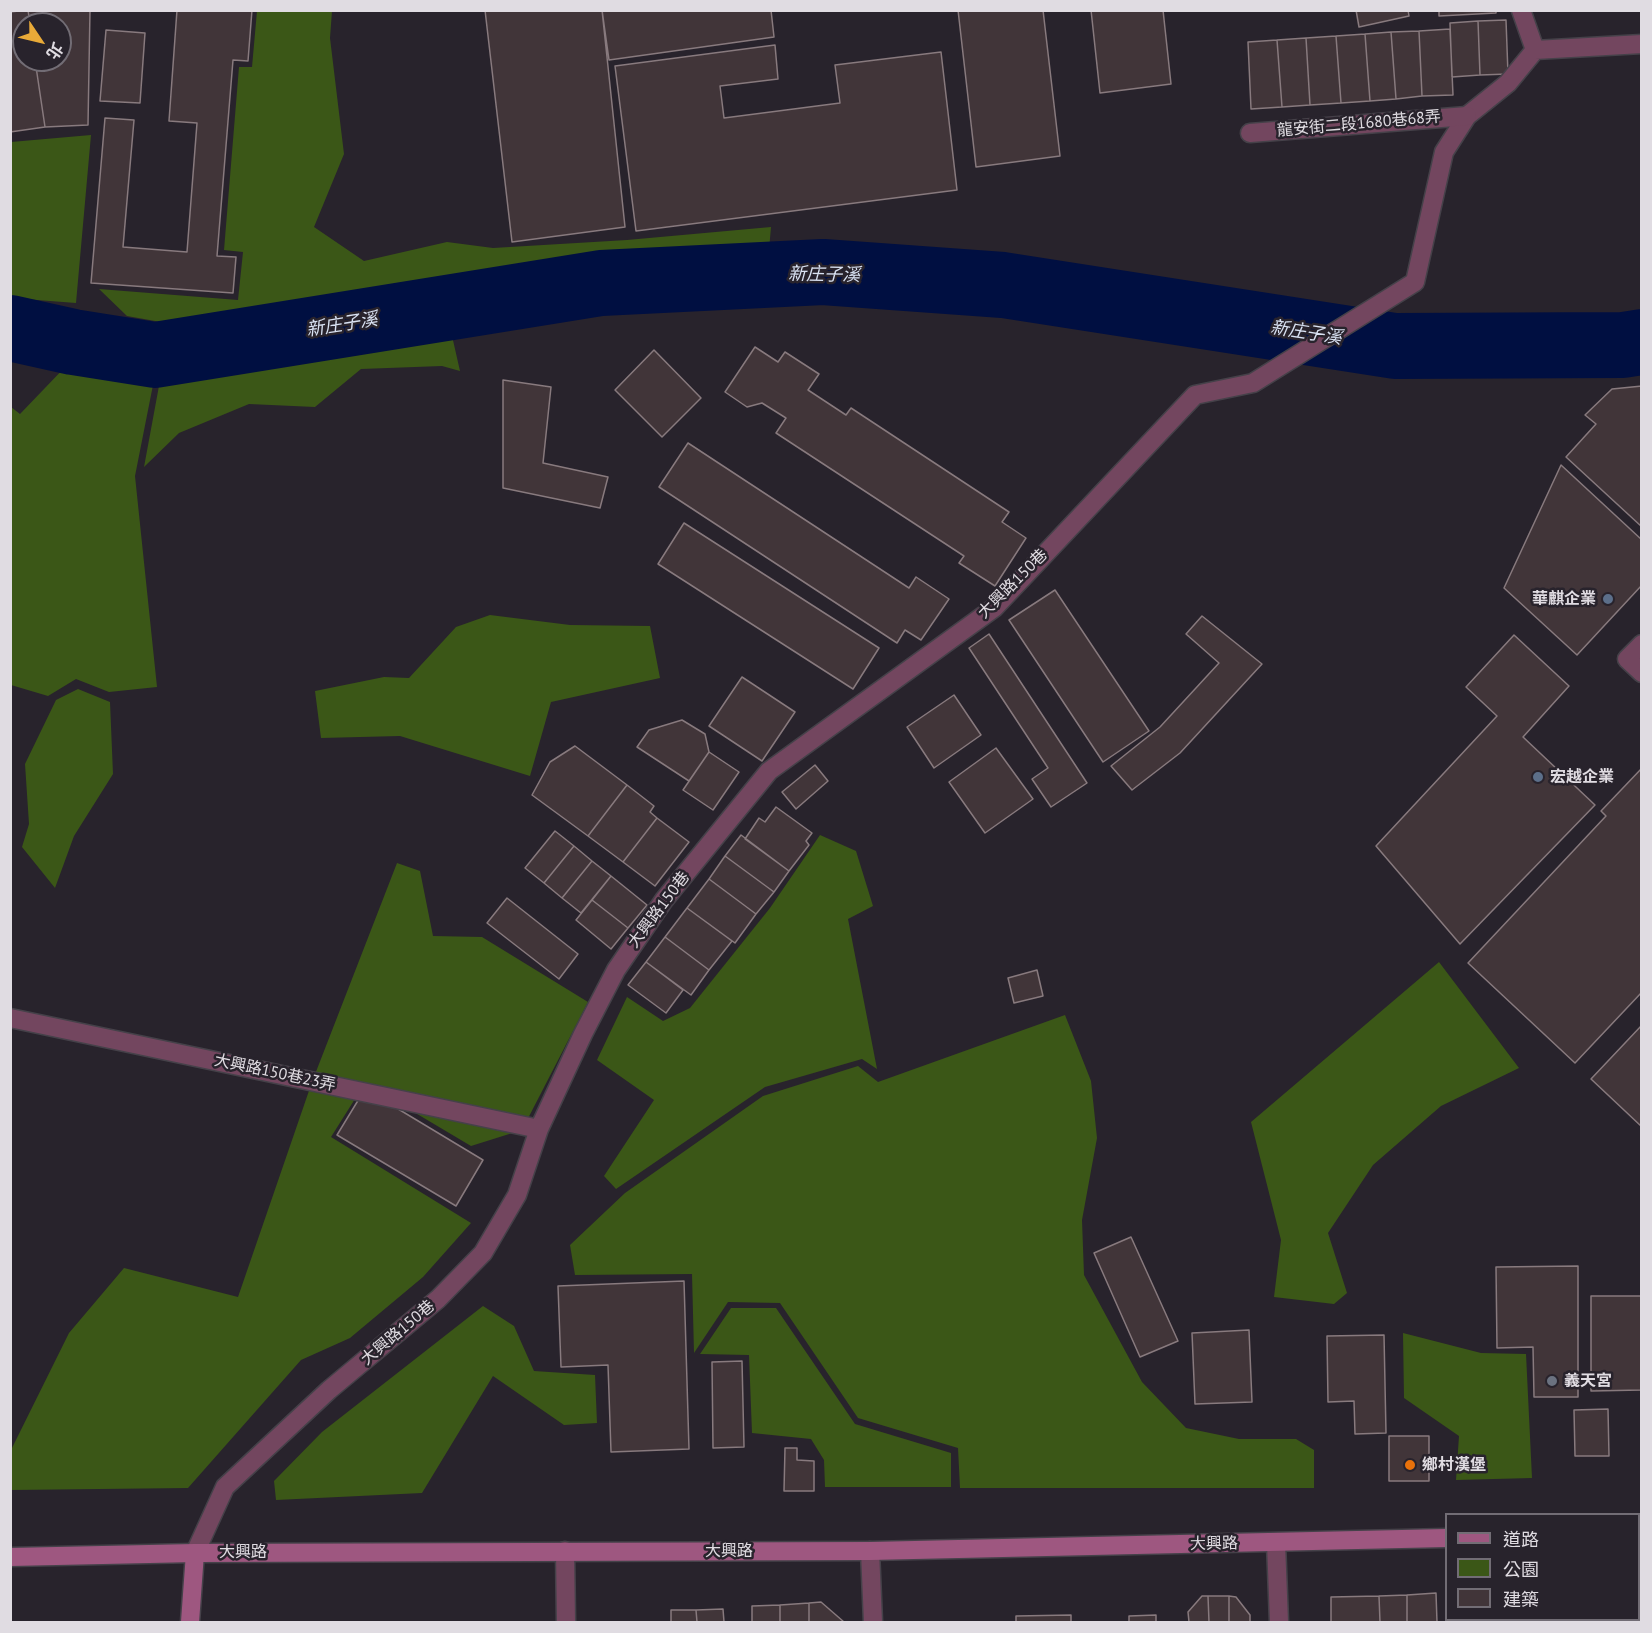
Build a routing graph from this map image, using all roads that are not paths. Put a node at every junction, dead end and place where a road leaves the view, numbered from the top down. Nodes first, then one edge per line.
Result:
1 (1521, 10) edge
2 (1641, 44) edge
3 (1535, 50) junction
4 (1467, 116) junction
5 (1250, 133) dead end
6 (1641, 644) edge
7 (1641, 673) edge
8 (10, 1018) edge
9 (539, 1129) junction
10 (1445, 1538) edge
11 (1276, 1543) junction
12 (565, 1551) junction
13 (870, 1551) junction
14 (195, 1553) junction
15 (10, 1557) edge
16 (189, 1623) edge
17 (566, 1623) edge
18 (873, 1623) edge
19 (1279, 1623) edge

1 - 3 street
2 - 3 street
3 - 4 street
4 - 5 street, 龍安街二段1680巷68弄
4 - 9 street, 大興路150巷
6 - 7 street
8 - 9 street, 大興路150巷23弄
9 - 14 street, 大興路150巷
10 - 11 street, 大興路
11 - 13 street, 大興路
11 - 19 street
12 - 13 street, 大興路
12 - 14 street, 大興路
12 - 17 street
13 - 18 street
14 - 15 street, 大興路
14 - 16 street

